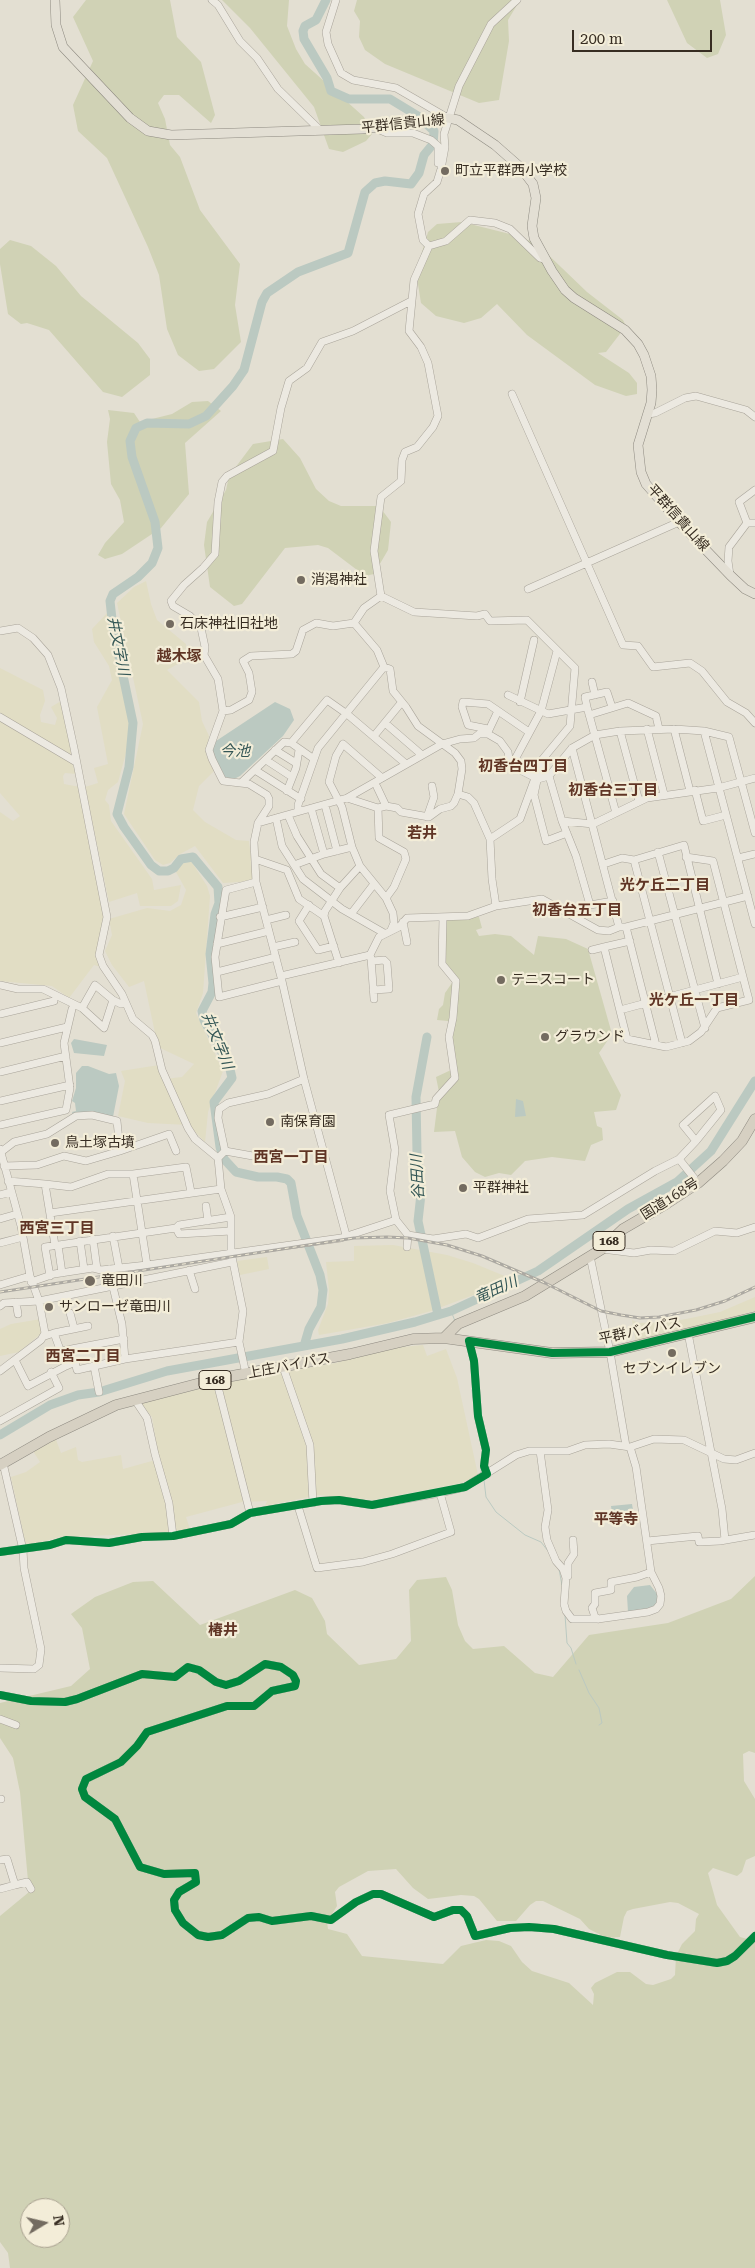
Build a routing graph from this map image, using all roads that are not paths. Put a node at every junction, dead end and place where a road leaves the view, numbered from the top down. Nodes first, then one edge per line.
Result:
1 (55, 0) edge
2 (212, 0) edge
3 (336, 0) edge
4 (517, 0) edge
5 (448, 118) junction
6 (374, 128) junction
7 (320, 130) junction
8 (433, 185) junction
9 (429, 246) junction
10 (545, 259) junction
11 (411, 301) junction
12 (512, 394) dead end
13 (648, 414) junction
14 (755, 417) edge
15 (755, 490) edge
16 (679, 522) junction
17 (751, 523) edge
18 (586, 563) junction
19 (730, 575) junction
20 (528, 588) dead end
21 (755, 594) edge
22 (382, 596) junction
23 (354, 623) junction
24 (0, 631) edge
25 (534, 640) dead end
26 (556, 650) junction
27 (384, 667) junction
28 (592, 682) dead end
29 (508, 695) dead end
30 (594, 696) junction
31 (520, 702) junction
32 (401, 703) junction
33 (612, 707) junction
34 (498, 711) junction
35 (541, 711) junction
36 (571, 711) junction
37 (588, 711) junction
38 (223, 712) junction
39 (347, 714) junction
40 (0, 717) edge
41 (385, 723) junction
42 (755, 723) edge
43 (674, 728) junction
44 (647, 729) junction
45 (659, 729) junction
46 (620, 731) junction
47 (704, 731) junction
48 (488, 732) junction
49 (529, 732) junction
50 (595, 735) junction
51 (374, 736) junction
52 (290, 743) junction
53 (442, 744) junction
54 (572, 748) junction
55 (275, 750) junction
56 (299, 750) junction
57 (422, 755) junction
58 (314, 759) junction
59 (266, 760) junction
60 (76, 762) junction
61 (296, 763) junction
62 (513, 763) junction
63 (406, 764) junction
64 (255, 770) junction
65 (550, 776) junction
66 (292, 777) junction
67 (382, 778) junction
68 (755, 778) edge
69 (536, 779) junction
70 (741, 781) junction
71 (242, 782) junction
72 (432, 786) dead end
73 (377, 787) dead end
74 (718, 788) junction
75 (287, 791) junction
76 (692, 791) junction
77 (458, 794) junction
78 (664, 794) junction
79 (347, 798) junction
80 (301, 799) junction
81 (339, 801) junction
82 (639, 801) junction
83 (325, 805) junction
84 (386, 806) junction
85 (311, 808) junction
86 (378, 808) junction
87 (298, 812) junction
88 (616, 813) junction
89 (288, 815) junction
90 (726, 815) junction
91 (426, 817) junction
92 (276, 818) junction
93 (562, 821) junction
94 (258, 823) junction
95 (592, 824) junction
96 (755, 832) edge
97 (566, 833) junction
98 (490, 839) junction
99 (352, 847) junction
100 (337, 851) junction
101 (658, 852) junction
102 (324, 854) junction
103 (755, 854) edge
104 (686, 857) junction
105 (311, 858) junction
106 (738, 858) junction
107 (255, 859) junction
108 (634, 860) junction
109 (604, 864) junction
110 (294, 865) junction
111 (360, 866) junction
112 (256, 882) junction
113 (374, 884) junction
114 (340, 888) junction
115 (748, 896) junction
116 (386, 898) junction
117 (332, 900) junction
118 (613, 901) junction
119 (724, 902) junction
120 (309, 905) junction
121 (496, 906) junction
122 (262, 907) junction
123 (699, 909) junction
124 (351, 914) junction
125 (675, 914) junction
126 (286, 915) dead end
127 (324, 916) junction
128 (220, 917) junction
129 (443, 917) junction
130 (266, 920) junction
131 (650, 921) junction
132 (403, 922) junction
133 (755, 924) edge
134 (623, 927) junction
135 (388, 931) junction
136 (269, 932) junction
137 (630, 941) junction
138 (295, 942) dead end
139 (407, 942) dead end
140 (217, 944) junction
141 (334, 946) junction
142 (273, 947) junction
143 (604, 947) junction
144 (592, 950) dead end
145 (276, 957) junction
146 (371, 958) junction
147 (339, 963) junction
148 (217, 972) junction
149 (743, 977) junction
150 (281, 979) junction
151 (718, 984) junction
152 (0, 986) edge
153 (373, 990) junction
154 (694, 990) junction
155 (669, 997) junction
156 (374, 999) dead end
157 (113, 1000) junction
158 (54, 1001) dead end
159 (124, 1002) junction
160 (646, 1002) junction
161 (82, 1008) junction
162 (72, 1009) dead end
163 (620, 1010) junction
164 (0, 1014) edge
165 (67, 1027) junction
166 (705, 1028) junction
167 (0, 1043) edge
168 (682, 1043) junction
169 (656, 1045) junction
170 (66, 1056) junction
171 (71, 1070) dead end
172 (0, 1072) edge
173 (304, 1079) junction
174 (70, 1085) junction
175 (0, 1101) edge
176 (71, 1117) junction
177 (755, 1119) edge
178 (0, 1125) edge
179 (696, 1141) junction
180 (0, 1150) edge
181 (120, 1151) junction
182 (176, 1151) dead end
183 (221, 1154) junction
184 (680, 1159) junction
185 (275, 1160) dead end
186 (2, 1162) edge
187 (133, 1174) junction
188 (695, 1179) junction
189 (8, 1181) junction
190 (45, 1184) junction
191 (221, 1189) junction
192 (11, 1192) junction
193 (190, 1192) junction
194 (0, 1195) edge
195 (137, 1201) junction
196 (206, 1206) dead end
197 (50, 1213) junction
198 (17, 1214) junction
199 (231, 1217) junction
200 (0, 1219) edge
201 (396, 1220) junction
202 (208, 1221) junction
203 (755, 1226) edge
204 (176, 1228) junction
205 (231, 1231) junction
206 (142, 1232) junction
207 (408, 1235) junction
208 (113, 1236) junction
209 (346, 1236) junction
210 (23, 1237) junction
211 (93, 1239) junction
212 (80, 1241) junction
213 (0, 1243) edge
214 (56, 1245) junction
215 (407, 1247) dead end
216 (602, 1249) junction
217 (231, 1252) junction
218 (590, 1256) junction
219 (232, 1262) junction
220 (147, 1265) junction
221 (119, 1268) junction
222 (84, 1269) junction
223 (97, 1269) junction
224 (109, 1269) junction
225 (189, 1270) junction
226 (62, 1273) junction
227 (50, 1276) junction
228 (30, 1279) junction
229 (0, 1285) edge
230 (112, 1287) junction
231 (195, 1290) dead end
232 (39, 1301) junction
233 (16, 1302) junction
234 (0, 1306) edge
235 (70, 1313) dead end
236 (18, 1314) dead end
237 (755, 1316) edge
238 (88, 1326) dead end
239 (74, 1328) junction
240 (54, 1333) junction
241 (688, 1333) junction
242 (45, 1336) junction
243 (444, 1338) junction
244 (124, 1340) junction
245 (469, 1341) junction
246 (239, 1343) junction
247 (61, 1351) junction
248 (610, 1352) junction
249 (126, 1359) junction
250 (15, 1360) junction
251 (66, 1366) junction
252 (94, 1366) junction
253 (283, 1367) junction
254 (0, 1371) edge
255 (51, 1372) junction
256 (245, 1372) junction
257 (216, 1379) junction
258 (99, 1392) dead end
259 (135, 1400) junction
260 (0, 1420) edge
261 (628, 1447) junction
262 (540, 1451) junction
263 (710, 1452) junction
264 (755, 1453) edge
265 (2, 1464) edge
266 (484, 1476) junction
267 (440, 1492) junction
268 (312, 1502) junction
269 (298, 1506) junction
270 (250, 1513) junction
271 (755, 1535) edge
272 (173, 1536) junction
273 (573, 1540) dead end
274 (725, 1540) junction
275 (647, 1541) junction
276 (23, 1550) junction
277 (0, 1552) edge
278 (651, 1572) junction
279 (568, 1577) dead end
280 (598, 1619) junction
281 (0, 1668) edge
282 (0, 1695) edge
283 (0, 1719) edge
284 (16, 1725) dead end
285 (0, 1860) edge
286 (15, 1885) junction
287 (0, 1889) edge
288 (31, 1889) dead end
289 (755, 1936) edge

1 - 7 main road, 平群信貴山線
2 - 7 street
3 - 5 street
4 - 5 street
5 - 6 main road, 平群信貴山線
5 - 8 street
5 - 10 main road, 平群信貴山線
6 - 7 main road, 平群信貴山線
6 - 8 street
8 - 9 street
9 - 10 street
9 - 11 street
10 - 13 main road, 平群信貴山線
11 - 22 street
11 - 38 street
12 - 18 street
13 - 14 street
13 - 16 main road, 平群信貴山線
15 - 17 street
16 - 18 street
16 - 19 main road, 平群信貴山線
17 - 19 street
18 - 20 street
18 - 42 street
19 - 21 main road, 平群信貴山線
22 - 23 street
22 - 26 street
23 - 27 street
23 - 38 street
24 - 60 street
25 - 31 street
26 - 35 street
26 - 36 street
27 - 32 street
27 - 39 street
28 - 30 street
29 - 31 street
30 - 33 street
30 - 37 street
31 - 35 street
32 - 41 street
32 - 53 street
33 - 37 street
33 - 45 street
34 - 48 street
34 - 48 street
34 - 49 street
35 - 36 street
35 - 49 street
36 - 37 street
36 - 69 street
37 - 50 street
38 - 71 street
39 - 51 street
39 - 52 street
39 - 58 street
40 - 60 street
41 - 51 street
41 - 57 street
43 - 45 street
43 - 47 street
43 - 76 street
44 - 45 street
44 - 46 street
44 - 78 street
46 - 50 street
46 - 82 street
47 - 70 street
47 - 74 street
48 - 53 street
48 - 62 street
49 - 62 street
50 - 54 street
50 - 88 street
51 - 63 street
52 - 55 street
52 - 56 street
53 - 57 street
53 - 77 street
54 - 65 street
54 - 95 street
55 - 59 street
55 - 61 street
56 - 58 street
56 - 61 street
57 - 63 street
58 - 80 street
59 - 64 street
59 - 66 street
60 - 159 street
61 - 66 street
62 - 69 street
63 - 67 street
64 - 71 street
64 - 75 street
65 - 69 street
65 - 93 street
66 - 75 street
67 - 79 street
67 - 81 street
68 - 70 street
69 - 97 street
69 - 98 street
70 - 74 street
70 - 96 street
71 - 94 street
72 - 91 street
73 - 84 street
74 - 76 street
74 - 90 street
75 - 80 street
76 - 78 street
76 - 90 street
77 - 91 street
77 - 98 street
78 - 82 street
79 - 81 street
79 - 86 street
80 - 87 street
81 - 83 street
81 - 99 street
82 - 88 street
83 - 85 street
83 - 100 street
84 - 86 street
84 - 91 street
85 - 87 street
85 - 102 street
86 - 116 street
87 - 89 street
88 - 95 street
89 - 92 street
89 - 105 street
90 - 106 street
92 - 94 street
92 - 110 street
93 - 95 street
93 - 97 street
94 - 107 street
95 - 109 street
97 - 118 street
98 - 121 street
99 - 100 street
99 - 111 street
100 - 102 street
101 - 104 street
101 - 108 street
101 - 125 street
102 - 105 street
103 - 106 street
104 - 119 street
104 - 123 street
105 - 110 street
105 - 114 street
106 - 115 street
107 - 112 street
107 - 120 street
108 - 109 street
108 - 131 street
109 - 118 street
110 - 117 street
111 - 113 street
111 - 114 street
112 - 122 street
112 - 128 street
113 - 116 street
113 - 124 street
114 - 117 street
115 - 119 street
115 - 133 street
116 - 135 street
117 - 124 street
117 - 127 street
118 - 134 street
119 - 123 street
119 - 149 street
120 - 127 street
120 - 141 street
121 - 129 street
121 - 134 street
122 - 128 street
122 - 130 street
123 - 125 street
123 - 151 street
124 - 135 street
125 - 131 street
125 - 154 street
126 - 130 street
127 - 141 street
128 - 140 street
129 - 132 street
129 - 201 street
130 - 136 street
131 - 134 street
131 - 155 street
132 - 135 street
132 - 139 street
134 - 137 street
135 - 146 street
136 - 140 street
136 - 142 street
137 - 143 street
137 - 160 street
138 - 142 street
140 - 148 street
141 - 147 street
142 - 145 street
143 - 144 street
143 - 163 street
145 - 148 street
145 - 150 street
146 - 147 street
146 - 153 street
146 - 153 street
147 - 150 street
148 - 150 street
149 - 151 street
149 - 166 street
150 - 173 street
151 - 154 street
152 - 161 street
153 - 156 street
154 - 155 street
154 - 166 street
155 - 160 street
155 - 168 street
157 - 159 street
157 - 161 street
157 - 161 street
158 - 164 street
159 - 183 street
160 - 163 street
160 - 169 street
162 - 165 street
163 - 169 street
165 - 167 street
165 - 170 street
166 - 168 street
168 - 169 street
170 - 172 street
170 - 174 street
171 - 176 street
173 - 183 street
173 - 209 street
174 - 175 street
174 - 178 street
176 - 180 street
176 - 181 street
177 - 188 highway, 国道168号 / 168
179 - 179 street
179 - 184 street
180 - 186 street
181 - 182 street
181 - 186 street
183 - 185 street
183 - 191 street
184 - 188 street
184 - 207 street
186 - 189 street
187 - 190 street
187 - 193 street
187 - 195 street
188 - 216 highway, 国道168号 / 168
189 - 190 street
189 - 192 street
190 - 197 street
191 - 193 street
191 - 199 street
192 - 194 street
192 - 198 street
193 - 195 street
195 - 197 street
195 - 206 street
196 - 202 street
197 - 214 street
198 - 200 street
198 - 210 street
199 - 202 street
199 - 205 street
201 - 207 street
201 - 209 street
202 - 204 street
203 - 216 street
204 - 205 street
204 - 206 street
205 - 217 street
206 - 208 street
206 - 220 street
207 - 215 street
208 - 211 street
208 - 221 street
209 - 217 street
210 - 213 street
210 - 228 street
211 - 212 street
211 - 223 street
212 - 214 street
212 - 222 street
214 - 226 street
214 - 227 street
216 - 218 highway, 国道168号 / 168
217 - 219 street
217 - 220 street
218 - 243 highway, 国道168号 / 168
218 - 248 street
219 - 225 street
219 - 246 street
220 - 221 street
221 - 224 street
222 - 223 street
222 - 226 street
223 - 224 street
224 - 230 street
225 - 230 street
225 - 231 street
226 - 227 street
227 - 228 street
228 - 229 street
228 - 232 street
230 - 232 street
230 - 244 street
232 - 233 street
232 - 242 street
233 - 234 street
233 - 236 street
235 - 239 street
237 - 241 highway, 平群バイパス / 168
238 - 239 street
239 - 240 street
240 - 242 street
240 - 247 street
241 - 248 highway, 平群バイパス / 168
241 - 263 street
242 - 250 street
243 - 245 highway, 平群バイパス / 168
243 - 253 highway, 上庄バイパス / 168
244 - 247 street
244 - 249 street
245 - 248 highway, 平群バイパス / 168
245 - 266 street
246 - 249 street
246 - 256 street
247 - 251 street
248 - 261 street
249 - 252 street
250 - 254 street
250 - 255 street
251 - 252 street
251 - 255 street
252 - 258 street
253 - 256 highway, 上庄バイパス / 168
253 - 268 street
255 - 260 street
256 - 257 highway, 上庄バイパス / 168
257 - 259 highway, 上庄バイパス / 168
257 - 270 street
259 - 265 highway, 上庄バイパス / 168
259 - 272 street
261 - 262 street
261 - 263 street
261 - 275 street
262 - 266 street
262 - 280 street
263 - 264 street
263 - 274 street
265 - 276 street
266 - 267 street
267 - 268 street
267 - 269 street
268 - 269 street
269 - 270 street
270 - 272 street
271 - 274 street
272 - 276 street
273 - 279 street
274 - 275 street
275 - 278 street
276 - 277 street
276 - 281 street
278 - 280 street
278 - 280 street
282 - 289 street
283 - 284 street
285 - 286 street
286 - 287 street
286 - 288 street

